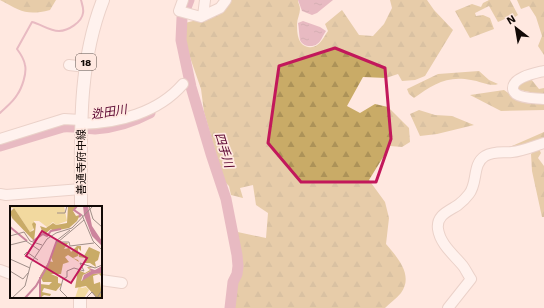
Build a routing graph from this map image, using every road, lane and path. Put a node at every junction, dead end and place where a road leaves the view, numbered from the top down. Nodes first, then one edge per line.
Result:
1 (103, 0) edge
2 (183, 0) edge
3 (205, 0) edge
4 (226, 0) edge
5 (202, 17) junction
6 (69, 65) dead end
7 (86, 67) junction
8 (544, 71) edge
9 (183, 84) dead end
10 (544, 99) edge
11 (81, 125) junction
12 (0, 138) edge
13 (544, 142) edge
14 (81, 189) junction
15 (0, 194) edge
16 (81, 206) edge
17 (0, 270) edge
18 (10, 274) edge
19 (102, 280) edge
20 (122, 283) dead end
21 (448, 308) edge

1 - 7 main road, 善通寺府中線 / 18
2 - 5 street
3 - 5 street
4 - 5 street
6 - 7 street
7 - 11 main road, 善通寺府中線 / 18
8 - 10 street
9 - 11 street
11 - 12 street
11 - 14 main road, 善通寺府中線 / 18
13 - 21 street
14 - 15 street
14 - 16 main road, 善通寺府中線 / 18
17 - 18 street
19 - 20 street

